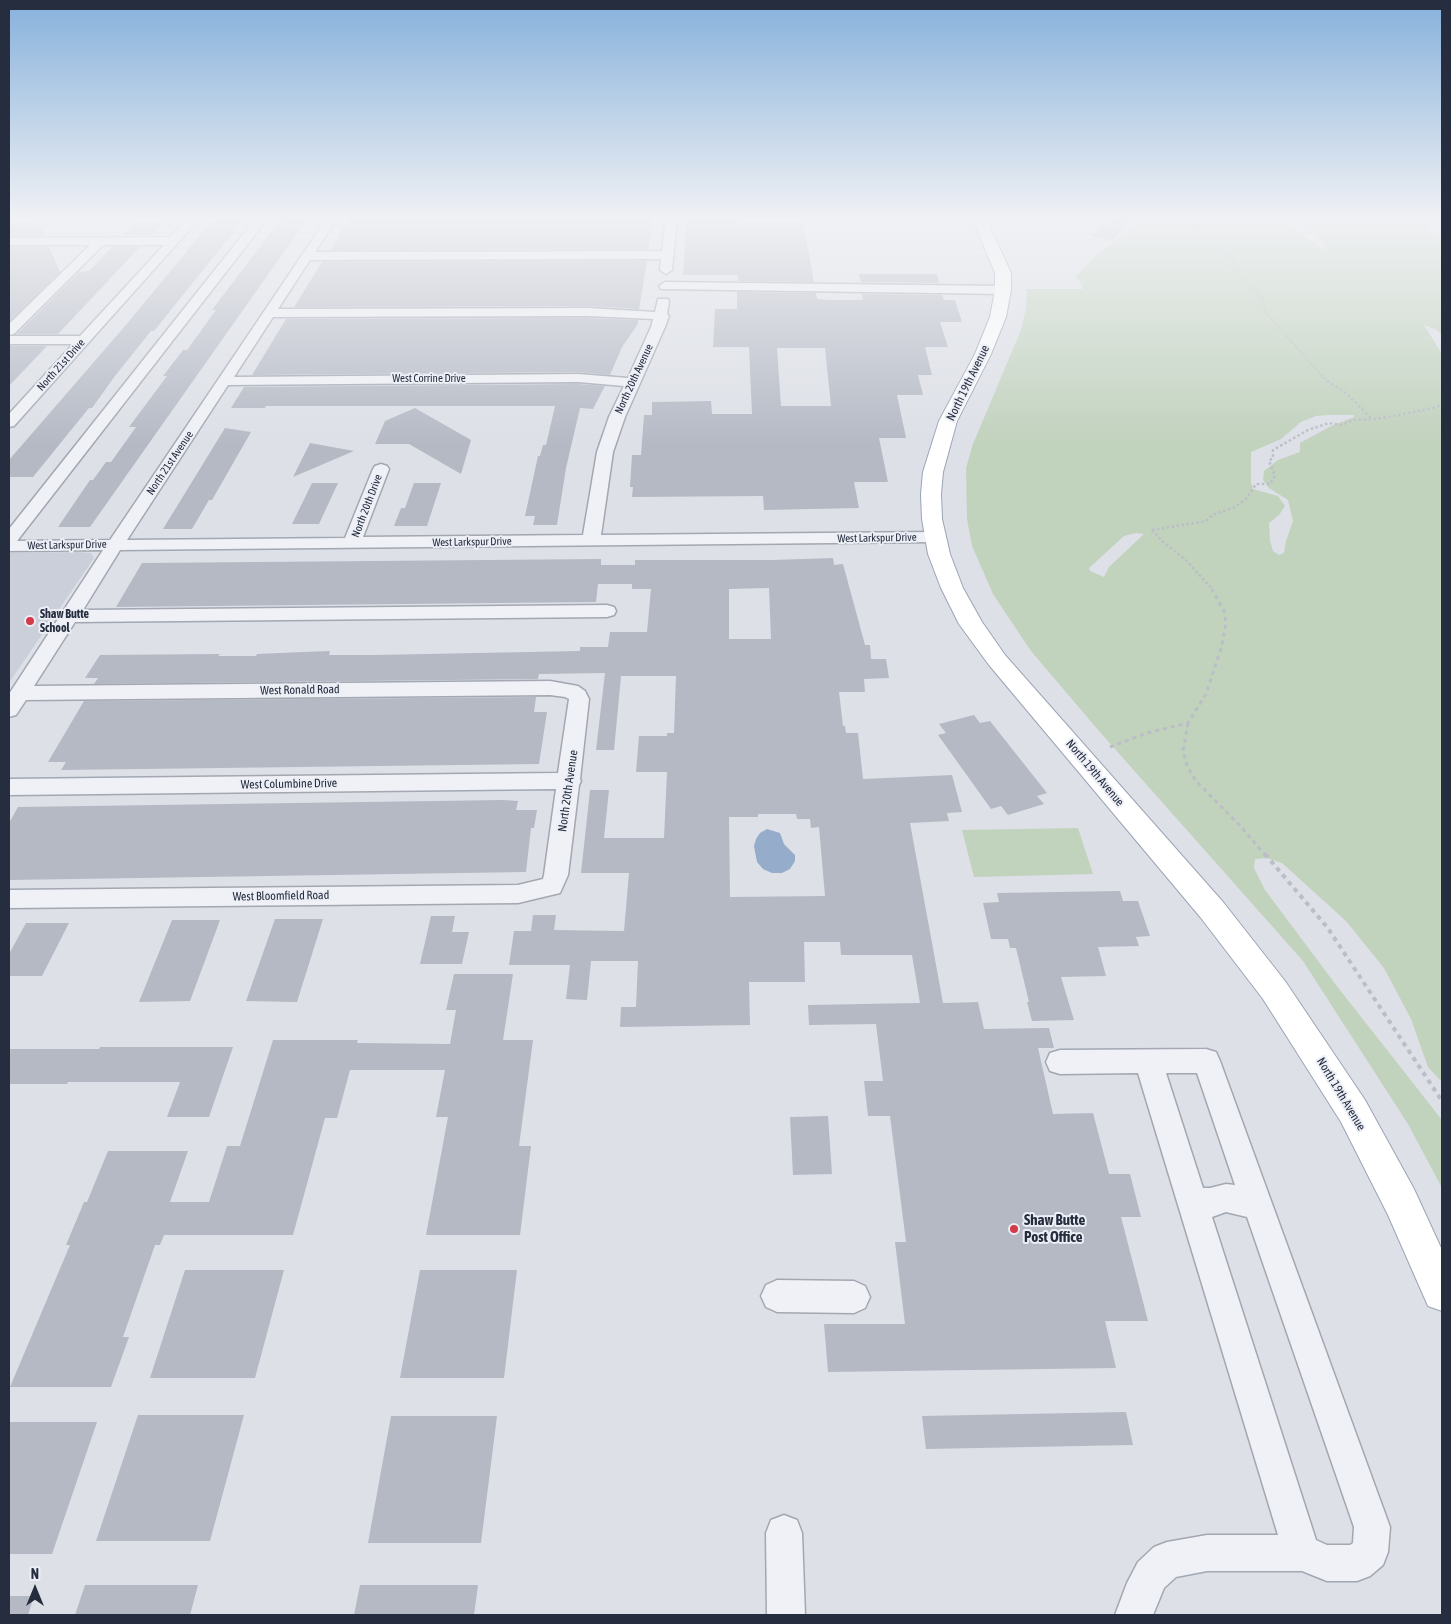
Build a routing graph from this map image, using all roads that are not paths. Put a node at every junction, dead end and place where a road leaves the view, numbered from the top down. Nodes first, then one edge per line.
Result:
1 (47, 294) edge
2 (125, 294) edge
3 (202, 294) edge
4 (283, 294) edge
5 (664, 294) edge
6 (1001, 294) edge
7 (270, 313) junction
8 (662, 316) junction
9 (9, 331) edge
10 (9, 340) edge
11 (83, 340) junction
12 (224, 381) junction
13 (633, 383) junction
14 (9, 422) edge
15 (381, 469) dead end
16 (936, 537) junction
17 (9, 540) edge
18 (591, 540) junction
19 (352, 543) junction
20 (115, 545) junction
21 (9, 546) edge
22 (607, 612) dead end
23 (70, 616) junction
24 (578, 696) joint
25 (14, 702) edge
26 (570, 781) junction
27 (9, 787) edge
28 (552, 886) joint
29 (9, 899) edge
30 (1060, 1062) dead end
31 (1148, 1062) junction
32 (1192, 1203) junction
33 (1258, 1207) junction
34 (1442, 1292) edge
35 (777, 1296) dead end
36 (854, 1297) dead end
37 (784, 1533) dead end
38 (1302, 1553) junction
39 (786, 1615) edge
40 (1134, 1615) edge

1 - 9 street
2 - 11 street, North 21st Drive
3 - 17 street
4 - 7 street, North 21st Avenue
5 - 8 street, North 20th Avenue
6 - 16 main road, North 19th Avenue
7 - 8 street
7 - 12 street, North 21st Avenue
8 - 13 street, North 20th Avenue
10 - 11 street
11 - 14 street, North 21st Drive
12 - 13 street, West Corrine Drive
12 - 20 street, North 21st Avenue
13 - 18 street, North 20th Avenue
15 - 19 street, North 20th Drive
16 - 18 street, West Larkspur Drive
16 - 34 main road, North 19th Avenue
18 - 19 street, West Larkspur Drive
19 - 20 street, West Larkspur Drive
20 - 21 street, West Larkspur Drive
20 - 23 street, North 21st Avenue
22 - 23 street
23 - 25 street, North 21st Avenue
24 - 25 street, West Ronald Road
24 - 26 street, North 20th Avenue
26 - 27 street, West Columbine Drive
26 - 28 street, North 20th Avenue
28 - 29 street, West Bloomfield Road
30 - 31 street
31 - 32 street
31 - 33 street
32 - 33 street
32 - 38 street
33 - 38 street
35 - 36 street
37 - 39 street
38 - 40 street

